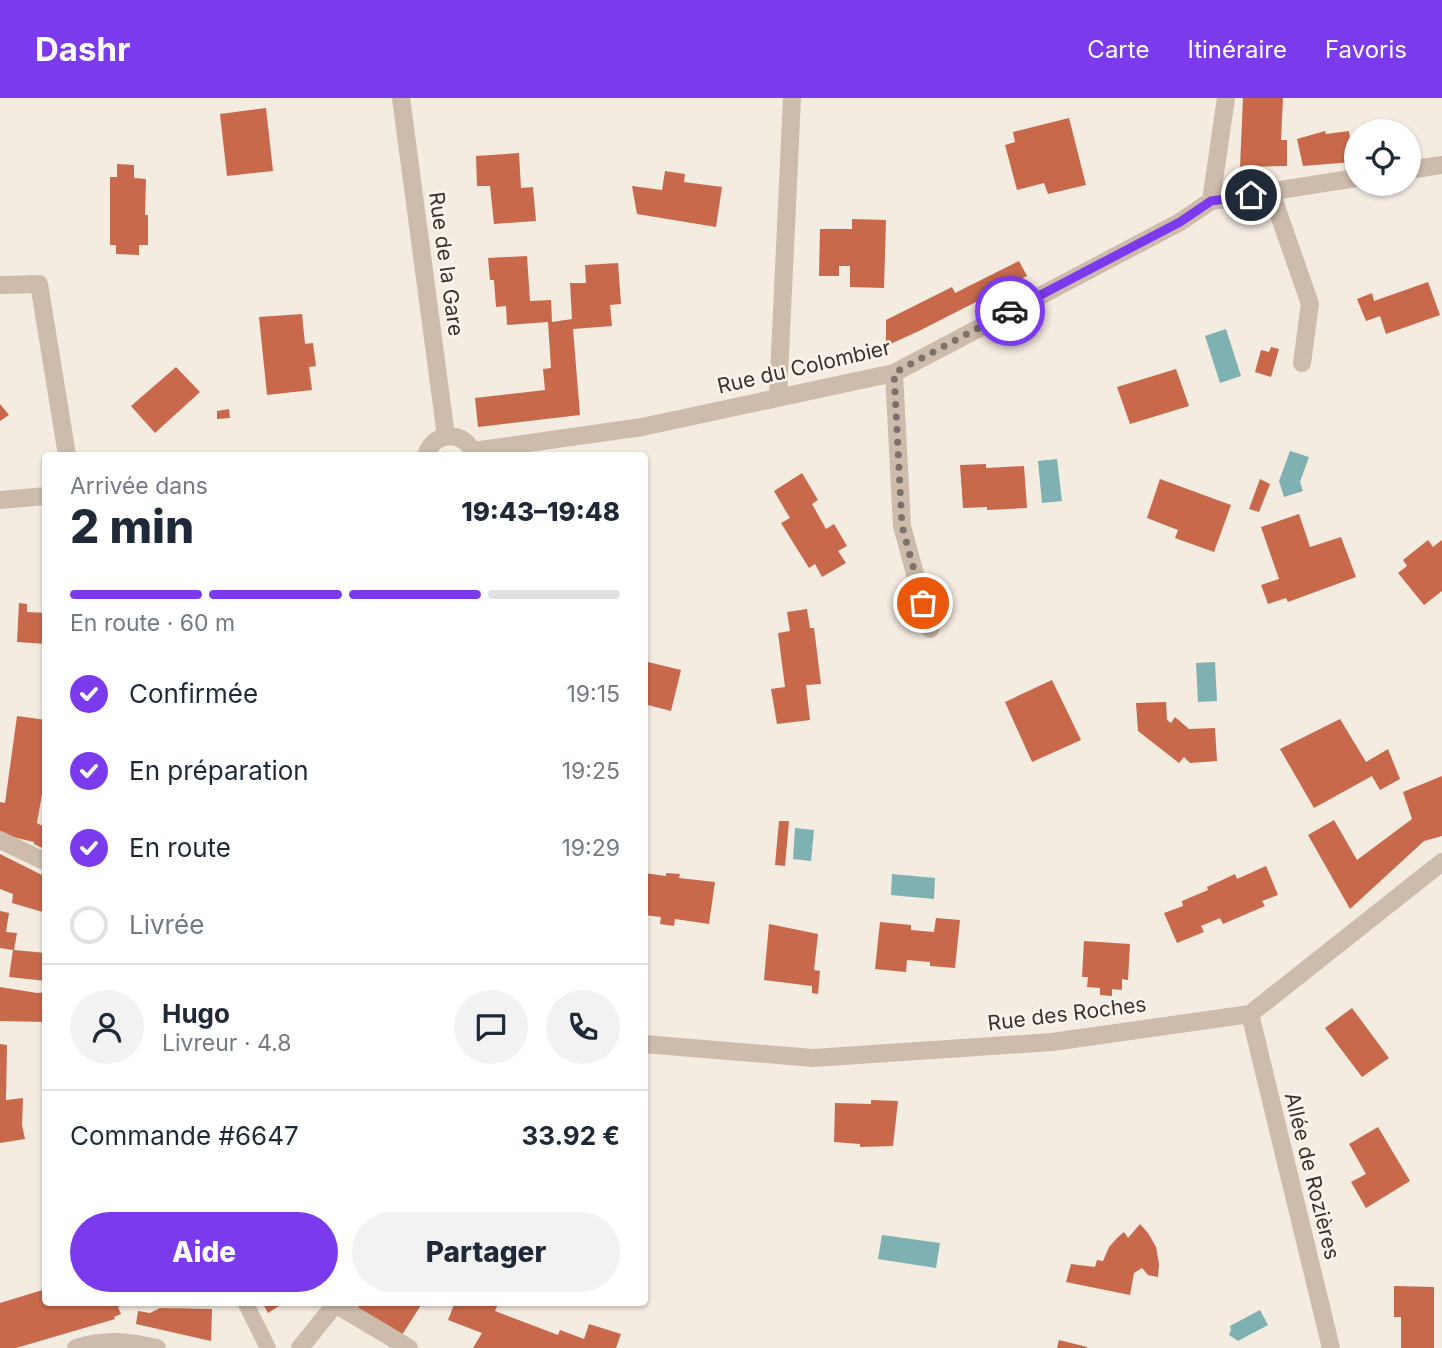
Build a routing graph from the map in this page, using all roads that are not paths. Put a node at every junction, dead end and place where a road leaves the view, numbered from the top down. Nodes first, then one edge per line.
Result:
1 (401, 98) edge
2 (792, 98) edge
3 (1226, 98) edge
4 (1442, 165) edge
5 (1421, 168) edge
6 (1344, 180) edge
7 (1271, 192) junction
8 (1211, 201) junction
9 (0, 285) edge
10 (1302, 363) dead end
11 (894, 373) junction
12 (778, 397) junction
13 (446, 436) junction
14 (67, 452) edge
15 (428, 452) edge
16 (474, 452) edge
17 (480, 452) edge
18 (42, 496) edge
19 (0, 500) edge
20 (930, 629) dead end
21 (0, 840) edge
22 (42, 860) edge
23 (1442, 862) edge
24 (1250, 1014) junction
25 (648, 1044) edge
26 (247, 1306) edge
27 (334, 1306) edge
28 (341, 1306) edge
29 (76, 1348) edge
30 (157, 1348) edge
31 (268, 1348) edge
32 (300, 1348) edge
33 (410, 1348) edge
34 (1331, 1348) edge

1 - 13 street, Rue de la Gare
2 - 12 street
3 - 8 street
4 - 5 street
6 - 7 street, Rue du Colombier
7 - 8 street, Rue du Colombier
7 - 10 street
8 - 11 street, Rue du Colombier
9 - 14 street
11 - 12 street, Rue du Colombier
11 - 20 street
12 - 17 street, Rue du Colombier
13 - 15 street
13 - 16 street
18 - 19 street
21 - 22 street
23 - 24 street
24 - 25 street, Rue des Roches
24 - 34 street, Allée de Rozières
26 - 31 lane
27 - 32 street
28 - 33 street
29 - 30 street

